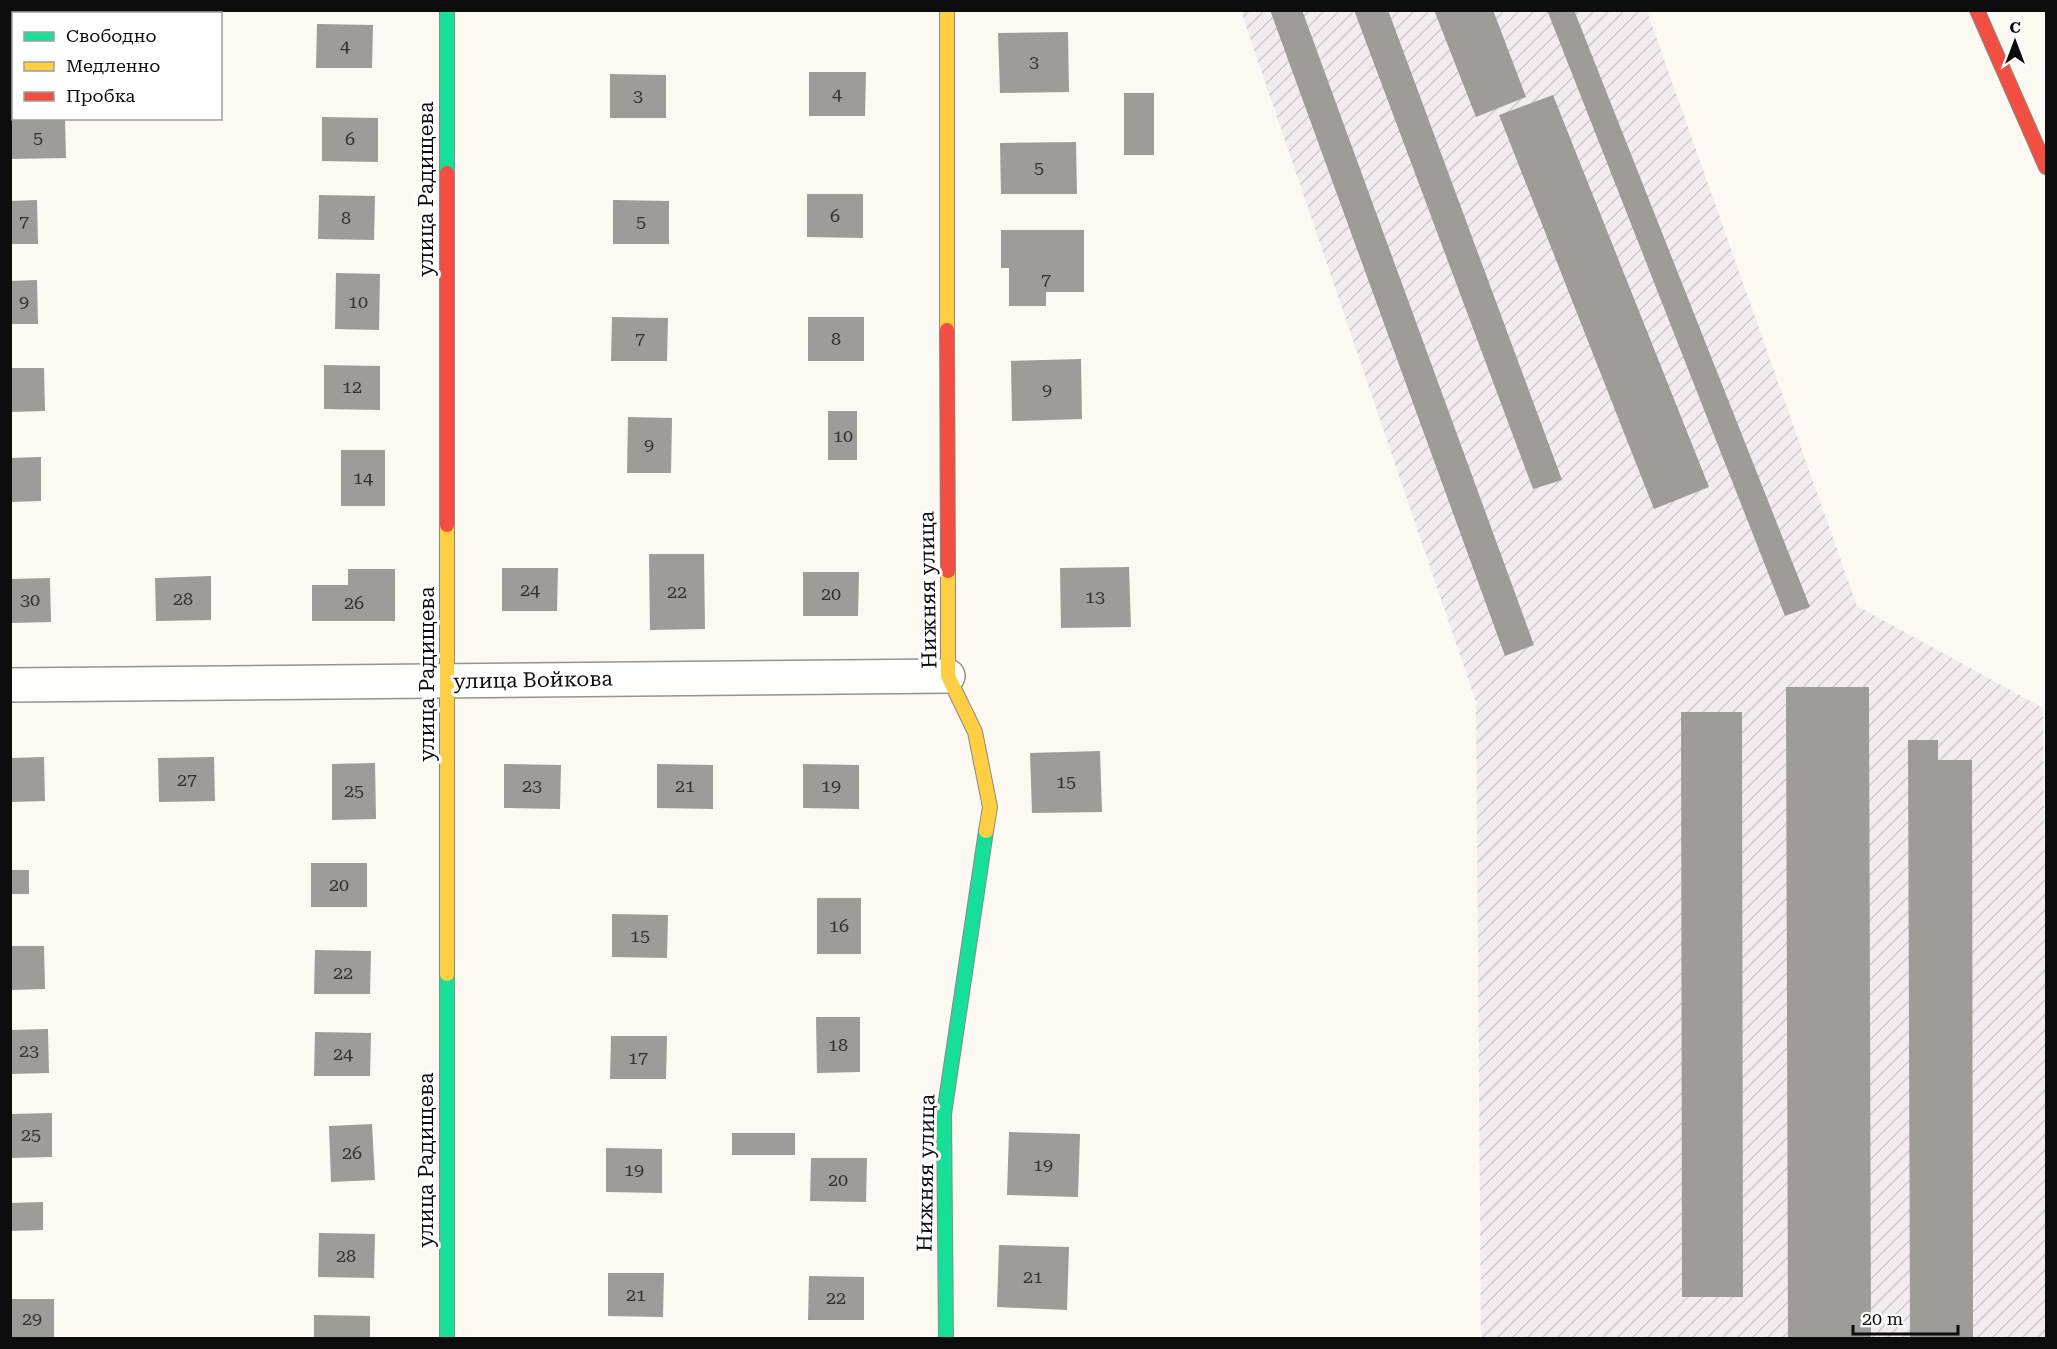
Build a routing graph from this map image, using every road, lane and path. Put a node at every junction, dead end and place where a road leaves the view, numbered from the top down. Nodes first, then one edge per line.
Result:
1 (447, 10) edge
2 (947, 10) edge
3 (1977, 10) edge
4 (2046, 167) edge
5 (948, 676) junction
6 (448, 681) junction
7 (10, 685) edge
8 (447, 1338) edge
9 (946, 1338) edge

1 - 6 street, улица Радищева
2 - 5 street, Нижняя улица
3 - 4 street
5 - 6 street, улица Войкова
5 - 9 street, Нижняя улица
6 - 7 street, улица Войкова
6 - 8 street, улица Радищева

